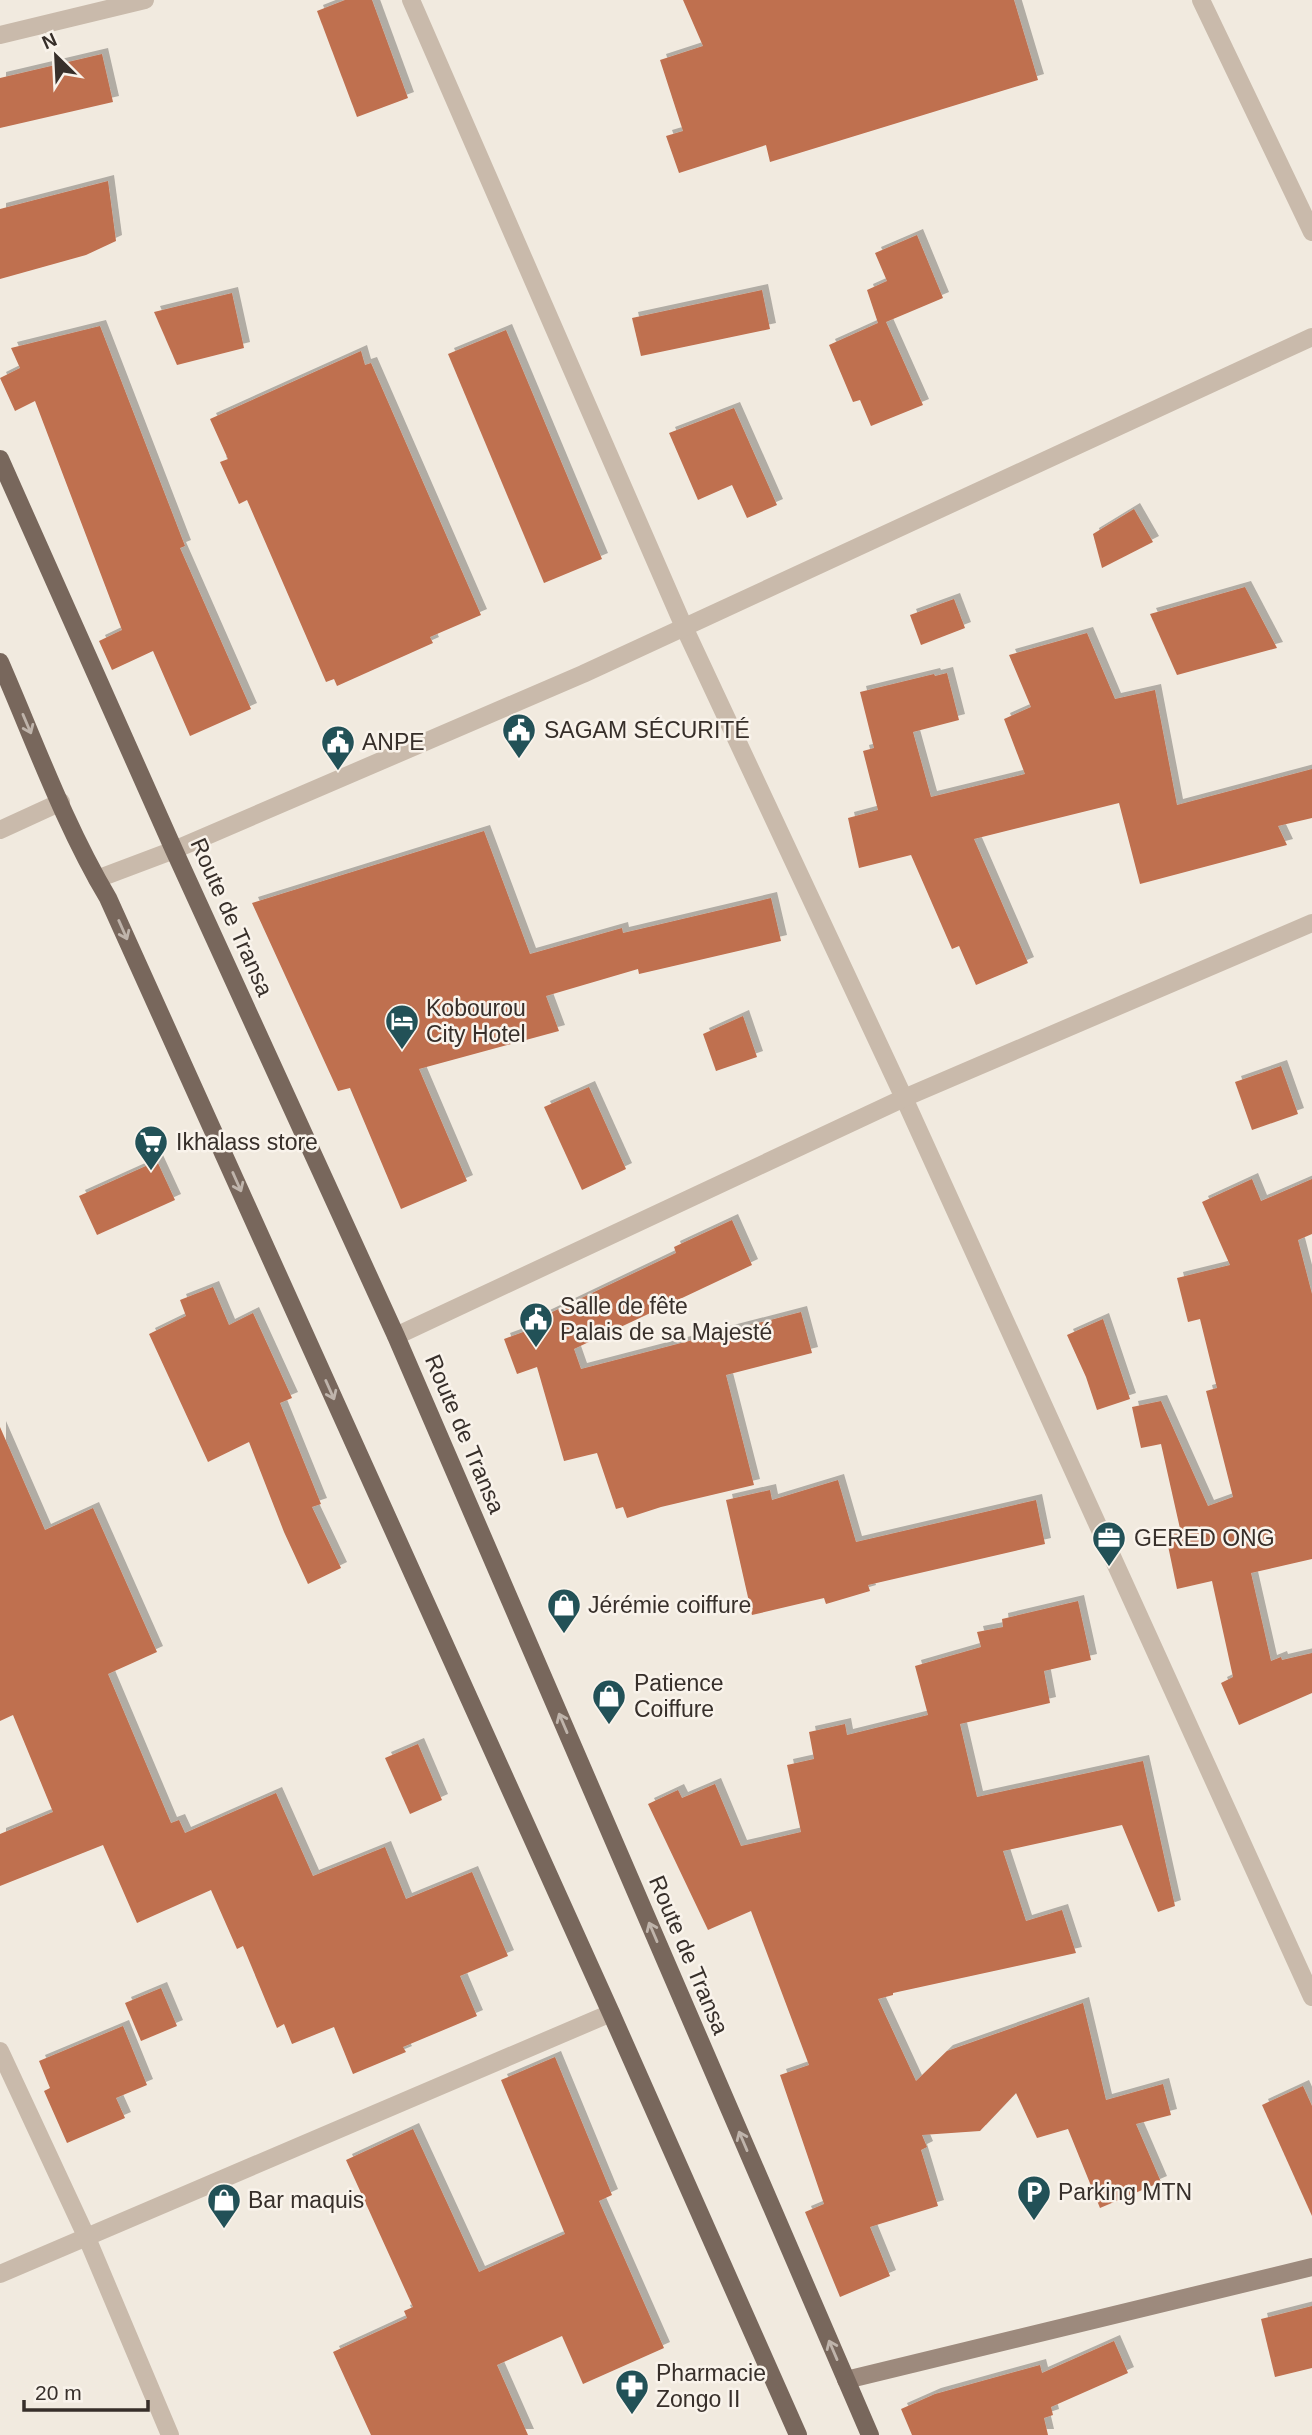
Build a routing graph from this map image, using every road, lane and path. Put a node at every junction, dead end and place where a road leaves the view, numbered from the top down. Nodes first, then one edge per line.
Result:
1 (145, 0) edge
2 (411, 0) edge
3 (1201, 0) edge
4 (0, 35) edge
5 (1312, 232) edge
6 (1312, 337) edge
7 (0, 459) edge
8 (684, 627) junction
9 (0, 662) edge
10 (61, 802) junction
11 (0, 830) edge
12 (174, 850) junction
13 (97, 879) junction
14 (1312, 923) edge
15 (904, 1098) junction
16 (396, 1336) junction
17 (1312, 1997) edge
18 (611, 2013) junction
19 (0, 2051) edge
20 (87, 2238) junction
21 (1312, 2267) edge
22 (0, 2274) edge
23 (846, 2380) junction
24 (170, 2435) edge
25 (797, 2435) edge
26 (870, 2435) edge

1 - 4 street
2 - 8 street
3 - 5 street
6 - 8 street
7 - 12 main road, Route de Transa
8 - 12 street
8 - 15 street
9 -> 10 main road
10 - 11 street
10 - 13 main road
12 - 13 street
12 - 16 main road, Route de Transa
13 -> 18 main road
14 - 15 street
15 - 16 street
15 - 17 street
23 -> 16 main road, Route de Transa
18 - 20 street
18 - 25 main road
19 - 20 street
20 - 22 street
20 - 24 street
21 - 23 street
23 - 26 main road, Route de Transa

